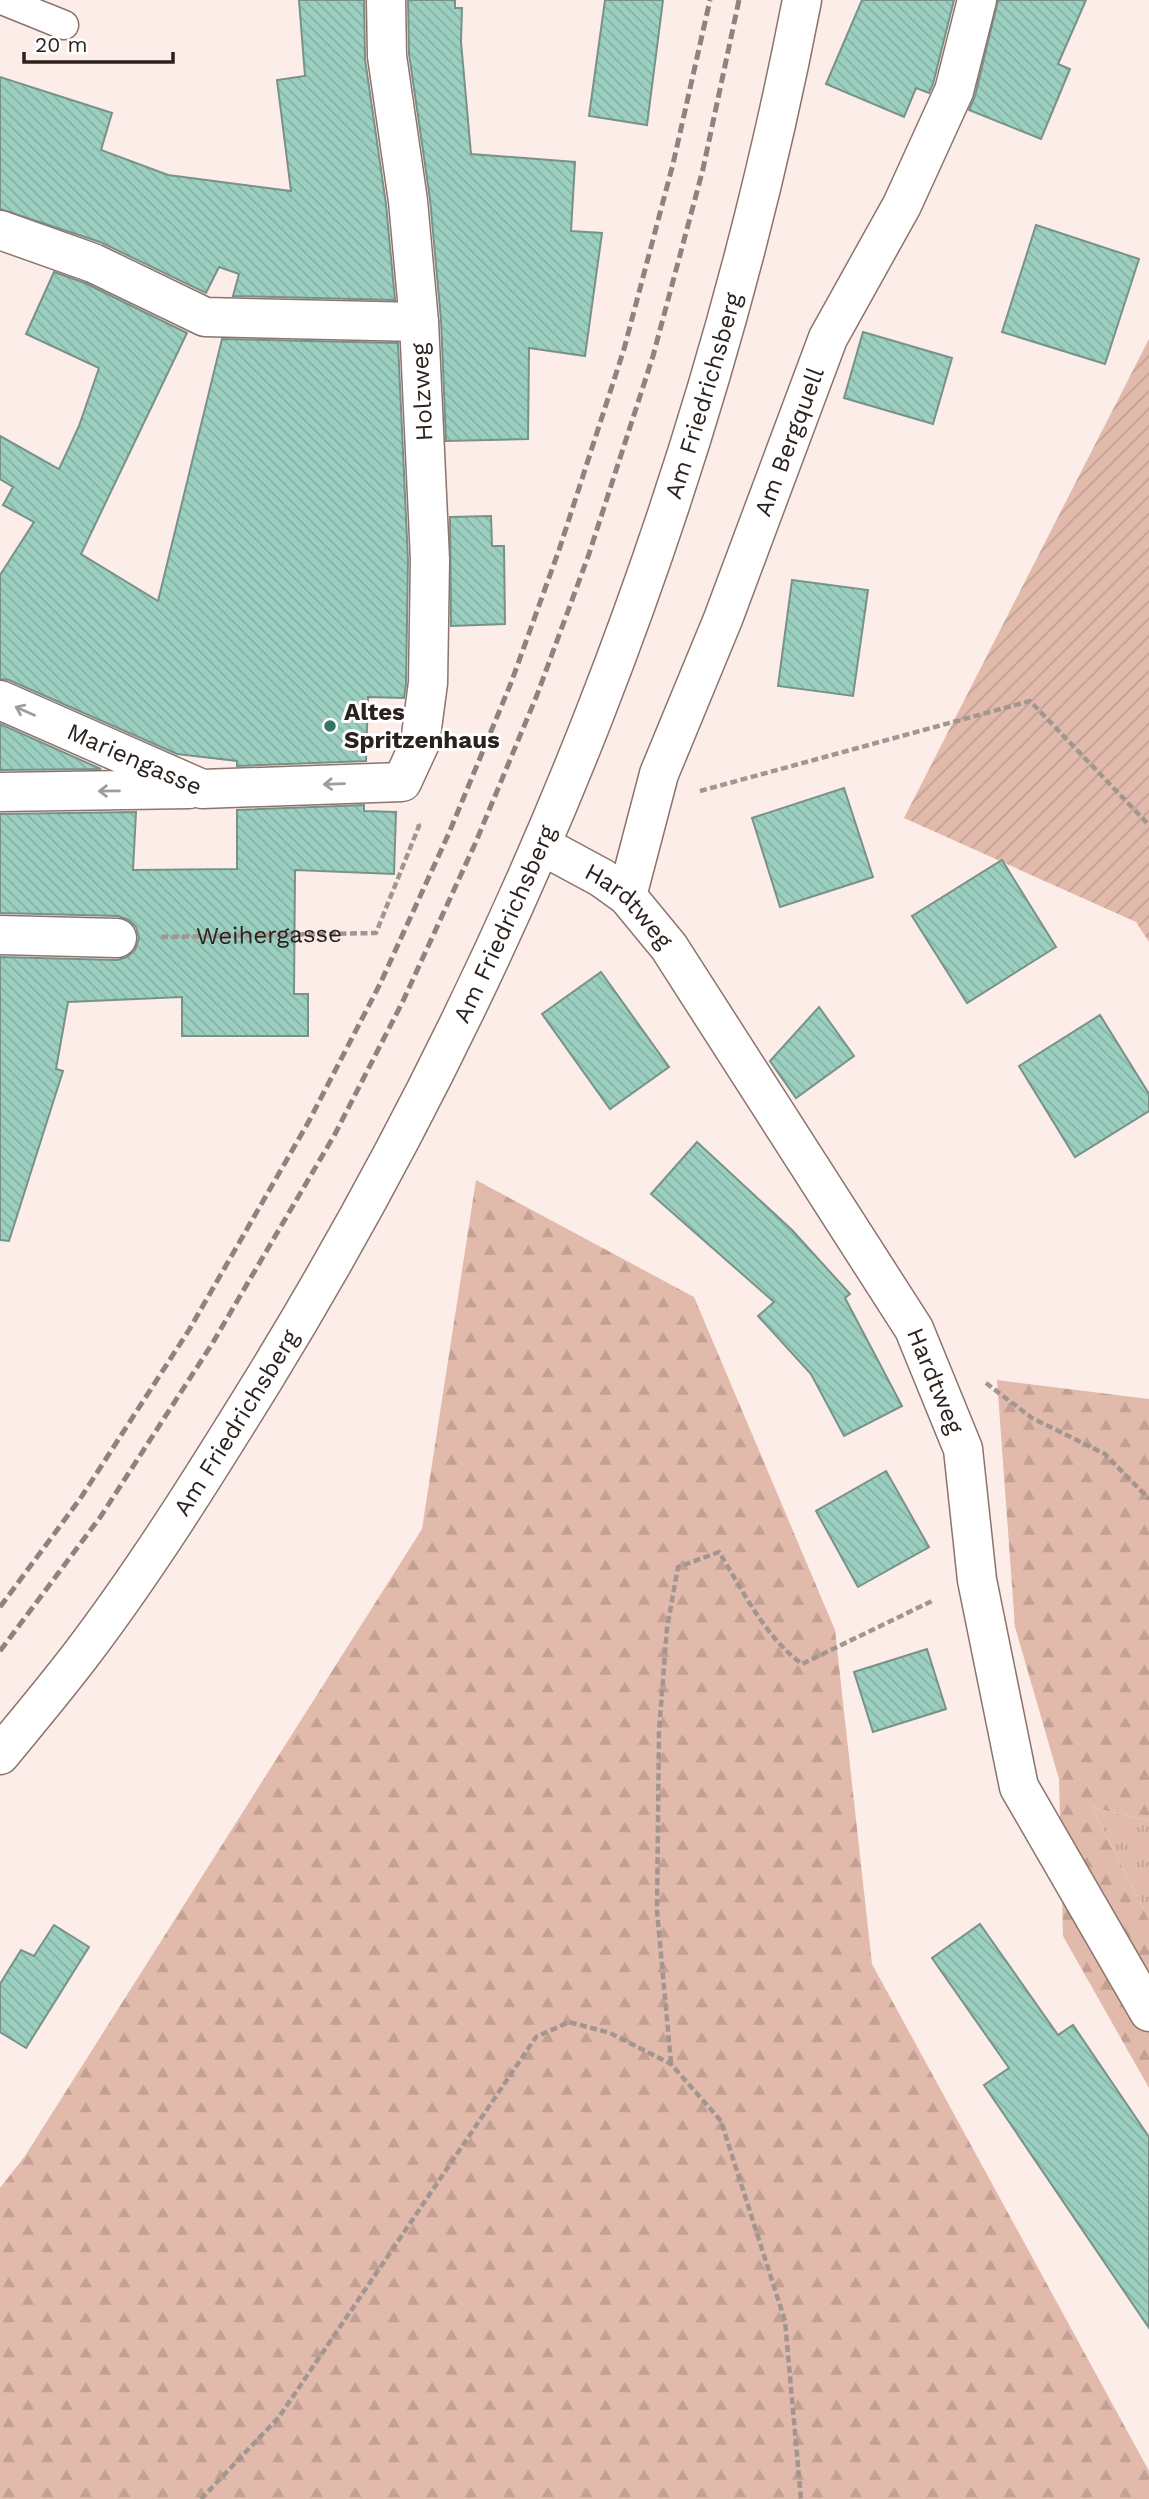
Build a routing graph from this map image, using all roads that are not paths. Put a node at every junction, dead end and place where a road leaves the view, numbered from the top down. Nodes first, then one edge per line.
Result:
1 (2, 0) edge
2 (386, 0) edge
3 (802, 0) edge
4 (977, 0) edge
5 (64, 25) dead end
6 (0, 230) edge
7 (419, 322) junction
8 (0, 700) edge
9 (402, 782) joint
10 (202, 789) junction
11 (0, 792) edge
12 (541, 845) junction
13 (627, 896) junction
14 (0, 935) edge
15 (117, 938) road end
16 (0, 1755) edge
17 (1149, 2012) edge

1 - 5 lane
2 - 7 street, Holzweg
3 - 12 street, Am Friedrichsberg
4 - 13 street, Am Bergquell
6 - 7 street
7 - 9 street, Holzweg
10 -> 8 street, Mariengasse
9 -> 10 street, Mariengasse
10 -> 11 street
12 - 13 street, Hardtweg
12 - 16 street, Am Friedrichsberg
13 - 17 street, Hardtweg
14 - 15 street

